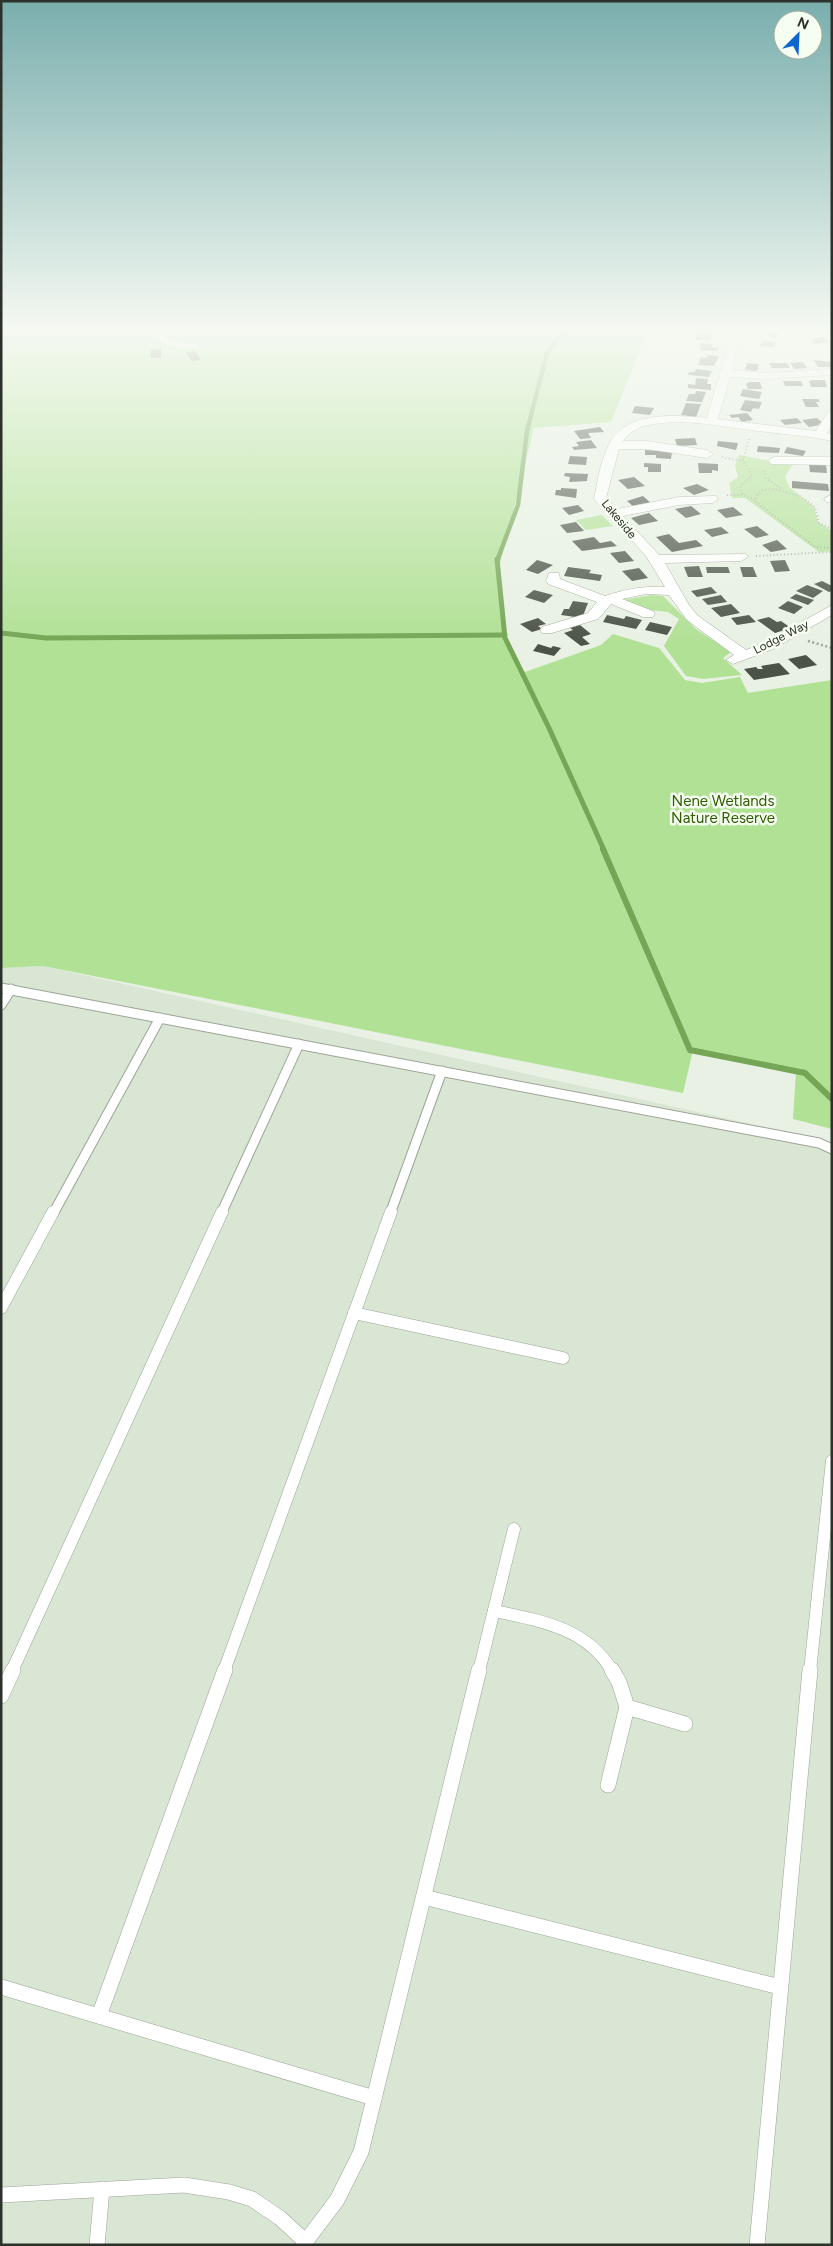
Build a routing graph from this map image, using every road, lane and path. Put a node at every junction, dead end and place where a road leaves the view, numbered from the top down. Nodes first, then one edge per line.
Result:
1 (621, 435) edge
2 (750, 435) edge
3 (615, 445) junction
4 (707, 454) dead end
5 (775, 461) dead end
6 (832, 461) edge
7 (712, 499) dead end
8 (757, 500) junction
9 (613, 514) junction
10 (832, 530) edge
11 (832, 548) edge
12 (832, 552) edge
13 (741, 556) joint
14 (655, 559) junction
15 (554, 576) dead end
16 (672, 591) junction
17 (608, 600) junction
18 (832, 610) edge
19 (648, 614) dead end
20 (548, 630) dead end
21 (744, 655) junction
22 (729, 661) dead end
23 (6, 988) edge
24 (1, 1004) edge
25 (160, 1018) junction
26 (299, 1044) junction
27 (442, 1071) junction
28 (832, 1149) edge
29 (1, 1308) edge
30 (354, 1313) junction
31 (563, 1358) dead end
32 (832, 1461) edge
33 (514, 1529) dead end
34 (494, 1611) junction
35 (1, 1696) edge
36 (627, 1707) junction
37 (684, 1724) dead end
38 (608, 1785) dead end
39 (424, 1898) junction
40 (1, 1987) edge
41 (780, 1987) junction
42 (99, 2016) junction
43 (374, 2098) junction
44 (102, 2189) junction
45 (1, 2195) edge
46 (304, 2243) edge
47 (97, 2245) edge
48 (757, 2245) edge

1 - 3 street, Lakeside
2 - 8 path
3 - 4 street
3 - 9 street, Lakeside
5 - 6 street
7 - 9 street
8 - 10 path
8 - 11 path
9 - 14 street, Lakeside
12 - 13 path
13 - 14 street
14 - 16 street, Lakeside
15 - 17 street
16 - 17 street
16 - 21 street, Lakeside
17 - 19 street
17 - 20 street
18 - 21 street, Lodge Way
21 - 22 street, Lodge Way
23 - 24 lane
23 - 25 lane
25 - 26 lane
25 - 29 lane
26 - 27 lane
26 - 35 lane
27 - 28 lane
27 - 30 lane
30 - 31 lane
30 - 42 lane
32 - 41 lane
33 - 34 lane
34 - 36 lane
34 - 39 lane
36 - 37 lane
36 - 38 lane
39 - 41 lane
39 - 43 lane
40 - 42 lane
41 - 48 lane
42 - 43 lane
43 - 46 lane
44 - 45 lane
44 - 46 lane
44 - 47 lane

